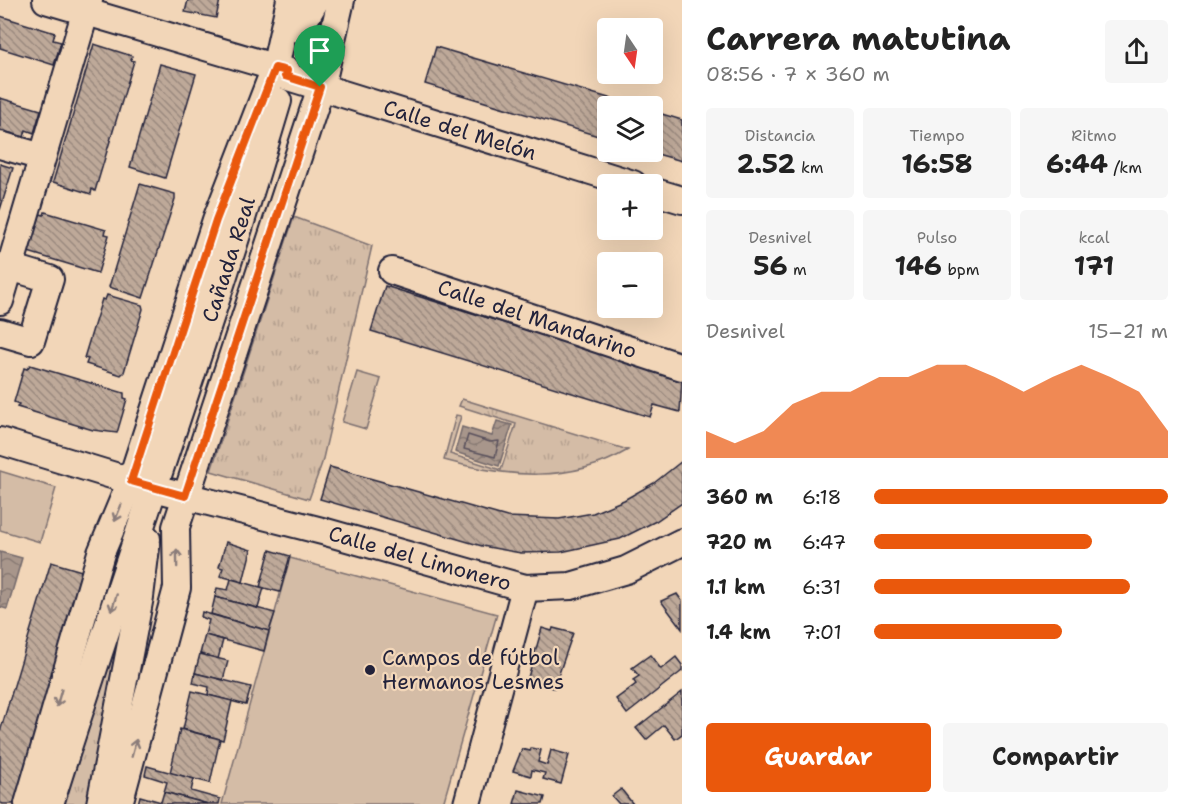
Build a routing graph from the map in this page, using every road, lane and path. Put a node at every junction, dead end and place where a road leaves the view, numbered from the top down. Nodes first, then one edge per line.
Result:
1 (46, 0) edge
2 (290, 0) edge
3 (307, 0) edge
4 (316, 0) edge
5 (341, 0) edge
6 (87, 6) edge
7 (299, 29) junction
8 (282, 72) junction
9 (320, 87) junction
10 (0, 145) edge
11 (42, 157) junction
12 (601, 174) edge
13 (663, 194) edge
14 (682, 200) edge
15 (10, 267) junction
16 (392, 271) dead end
17 (0, 301) edge
18 (0, 332) edge
19 (682, 367) edge
20 (0, 441) edge
21 (143, 484) junction
22 (185, 496) junction
23 (682, 542) edge
24 (525, 588) junction
25 (28, 804) edge
26 (50, 804) edge
27 (100, 804) edge
28 (119, 804) edge
29 (467, 804) edge

1 - 6 street, Calle del Melón
2 - 8 street
3 - 7 street, Cañada Real
4 - 7 street, Cañada Real
5 - 9 street
6 - 8 street, Calle del Melón
6 - 11 street
7 - 8 street, Cañada Real
8 - 9 street, Calle del Melón
8 - 21 street, Cañada Real
9 - 12 street, Calle del Melón
9 - 22 street
10 - 11 street
11 - 15 street
13 - 14 street
15 - 17 street
15 - 18 street
16 - 19 street, Calle del Mandarino
20 - 21 street, Calle del Limonero
21 - 22 street, Calle del Limonero
21 -> 25 street
21 -> 26 street, Cañada Real
21 - 27 street, Cañada Real
22 - 24 street, Calle del Limonero
28 -> 22 street
23 - 24 street, Calle del Limonero
24 - 29 street

